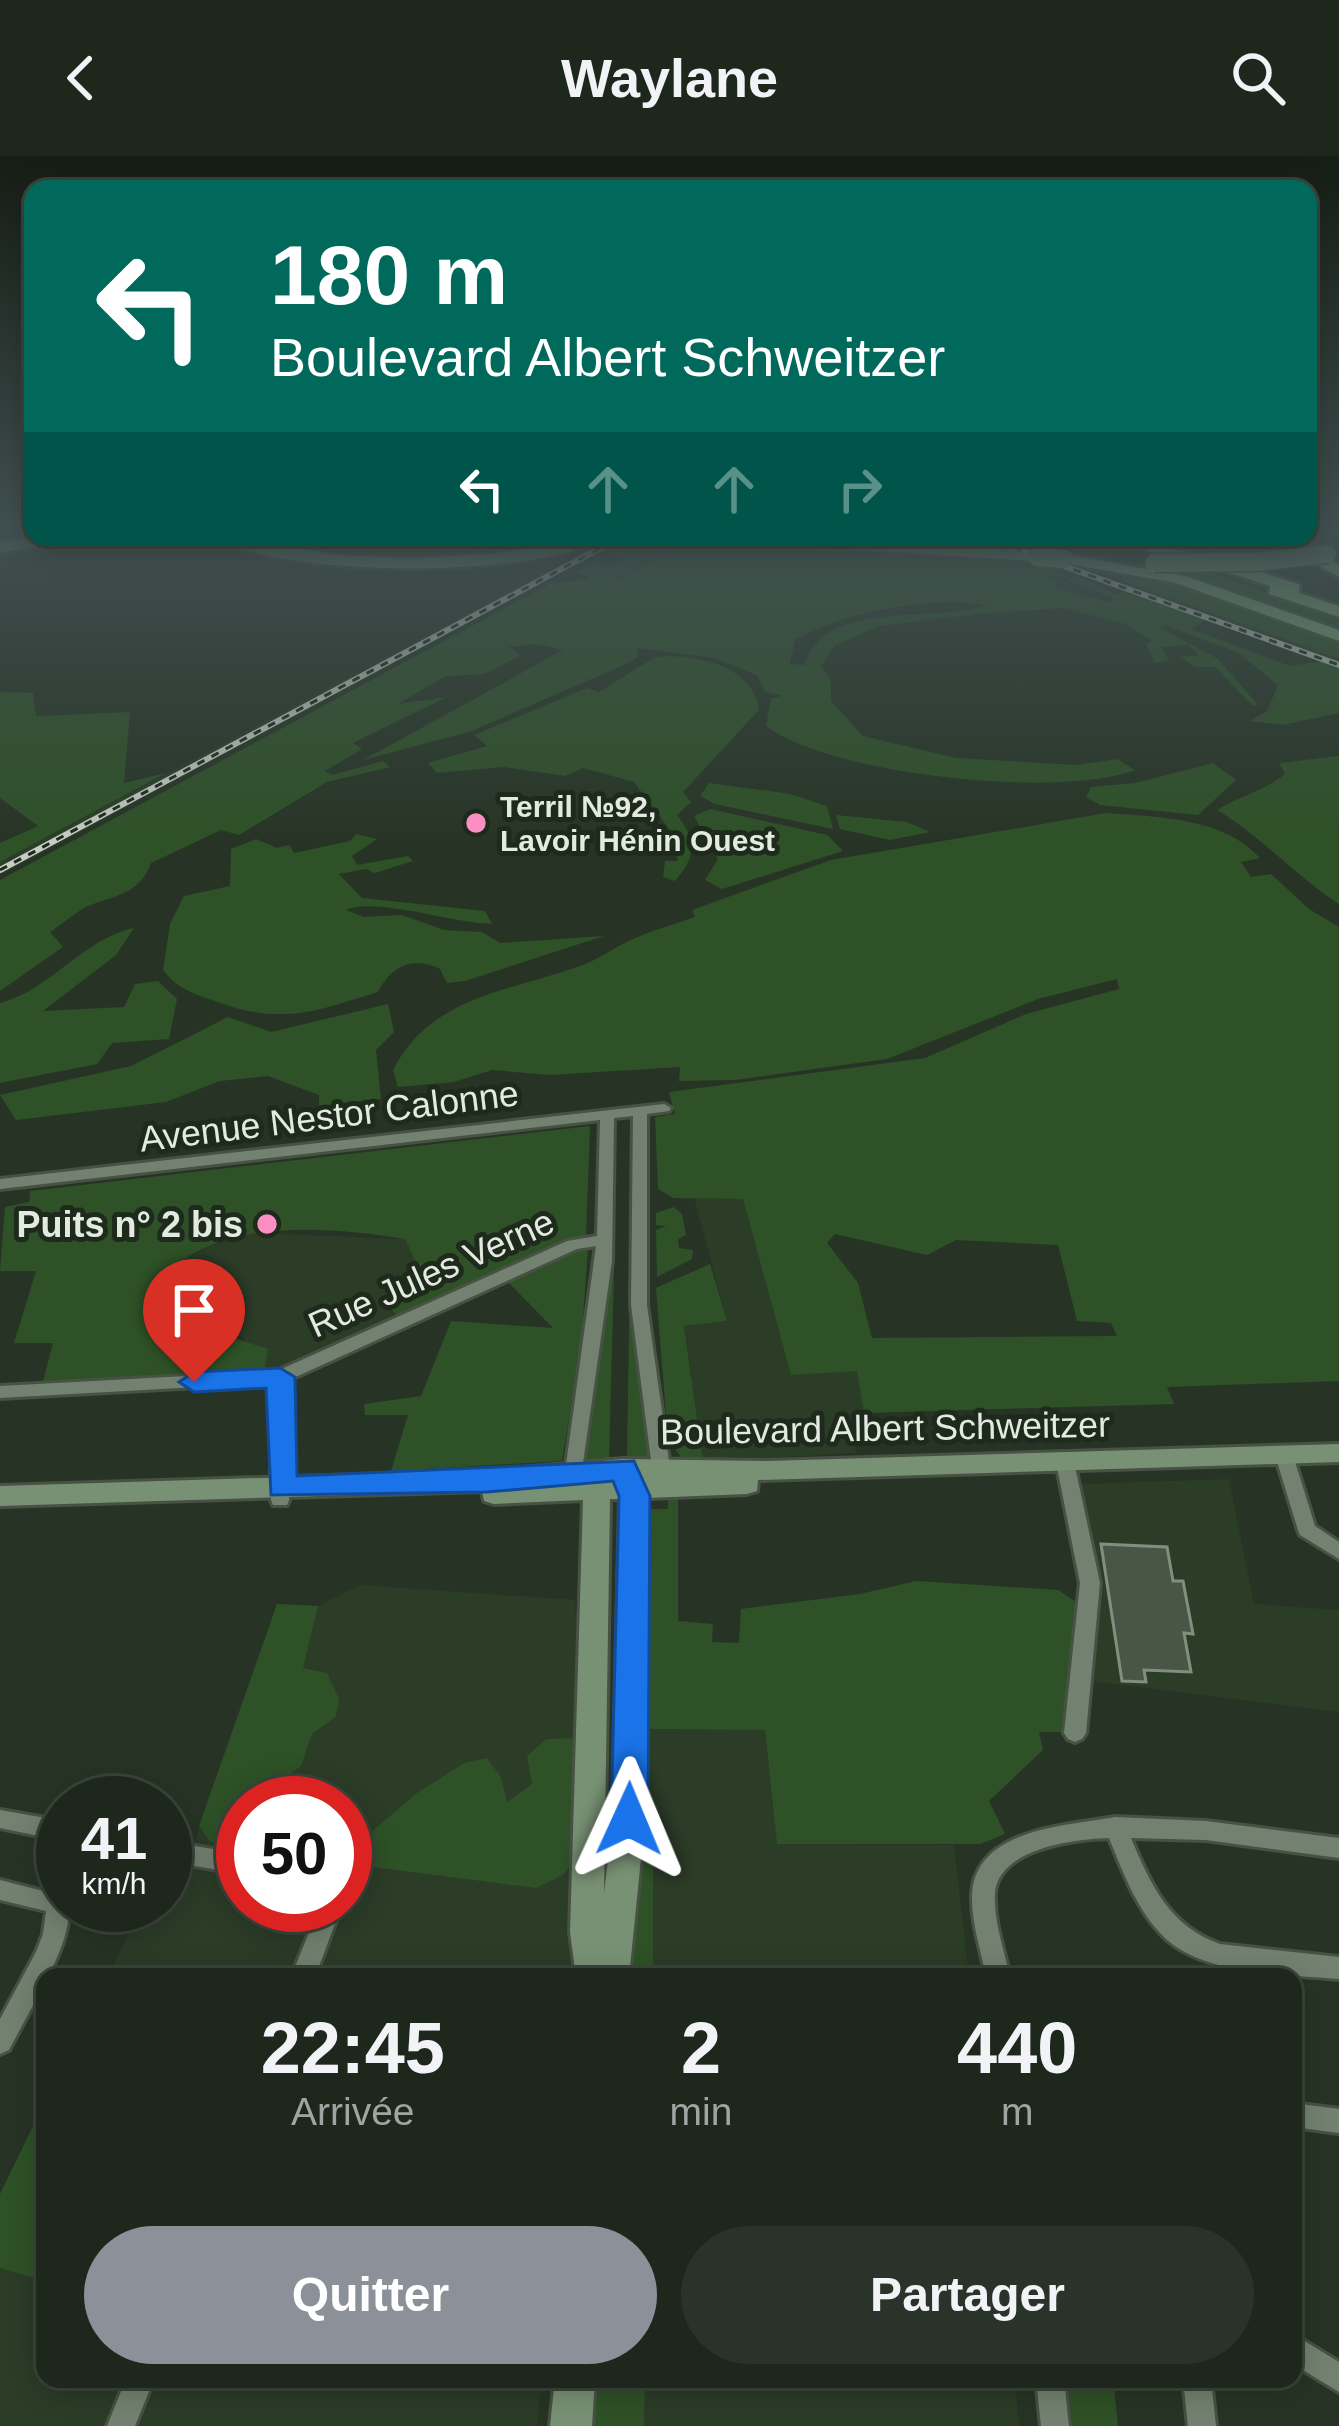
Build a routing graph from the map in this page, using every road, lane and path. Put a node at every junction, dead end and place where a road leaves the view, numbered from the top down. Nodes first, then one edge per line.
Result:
1 (664, 1108) dead end
2 (640, 1111) junction
3 (607, 1114) junction
4 (0, 1184) edge
5 (605, 1240) junction
6 (280, 1377) junction
7 (0, 1392) edge
8 (1339, 1453) edge
9 (1285, 1460) junction
10 (1339, 1463) edge
11 (1067, 1468) junction
12 (639, 1477) junction
13 (585, 1480) junction
14 (281, 1494) junction
15 (0, 1496) edge
16 (0, 1509) edge
17 (1339, 1552) edge
18 (1076, 1733) dead end
19 (0, 1819) edge
20 (36, 1826) edge
21 (1115, 1826) junction
22 (1339, 1848) edge
23 (0, 1890) edge
24 (320, 1932) edge
25 (38, 1968) edge
26 (306, 1968) edge
27 (592, 1968) edge
28 (613, 1968) edge
29 (997, 1968) edge
30 (1339, 1968) edge
31 (36, 1973) edge
32 (0, 2042) edge
33 (1302, 2116) edge
34 (1339, 2121) edge
35 (1302, 2354) edge
36 (1339, 2378) edge
37 (136, 2388) edge
38 (574, 2388) edge
39 (1051, 2388) edge
40 (1198, 2388) edge
41 (121, 2426) edge
42 (571, 2426) edge
43 (1055, 2426) edge
44 (1202, 2426) edge

1 - 2 street, Avenue Nestor Calonne
2 - 3 street, Avenue Nestor Calonne
2 - 12 street
3 - 4 street, Avenue Nestor Calonne
3 - 5 street
5 - 6 street, Rue Jules Verne
5 - 13 street
6 - 7 street, Rue Jules Verne
6 - 14 street
8 - 9 main road, Boulevard Albert Schweitzer
9 - 10 main road, Boulevard Albert Schweitzer
9 - 11 main road, Boulevard Albert Schweitzer
9 - 17 street
11 - 12 main road, Boulevard Albert Schweitzer
11 - 12 main road, Boulevard Albert Schweitzer
11 - 18 street
12 - 13 main road, Boulevard Albert Schweitzer
12 - 28 main road
13 - 14 main road, Boulevard Albert Schweitzer
13 - 14 main road, Boulevard Albert Schweitzer
13 - 27 main road
14 - 15 main road, Boulevard Albert Schweitzer
14 - 16 main road, Boulevard Albert Schweitzer
19 - 20 street
21 - 22 street
21 - 29 street
21 - 30 street
23 - 25 street
24 - 26 street
31 - 32 street
33 - 34 street
35 - 36 street
37 - 41 street
38 - 42 main road
39 - 43 street
40 - 44 street

